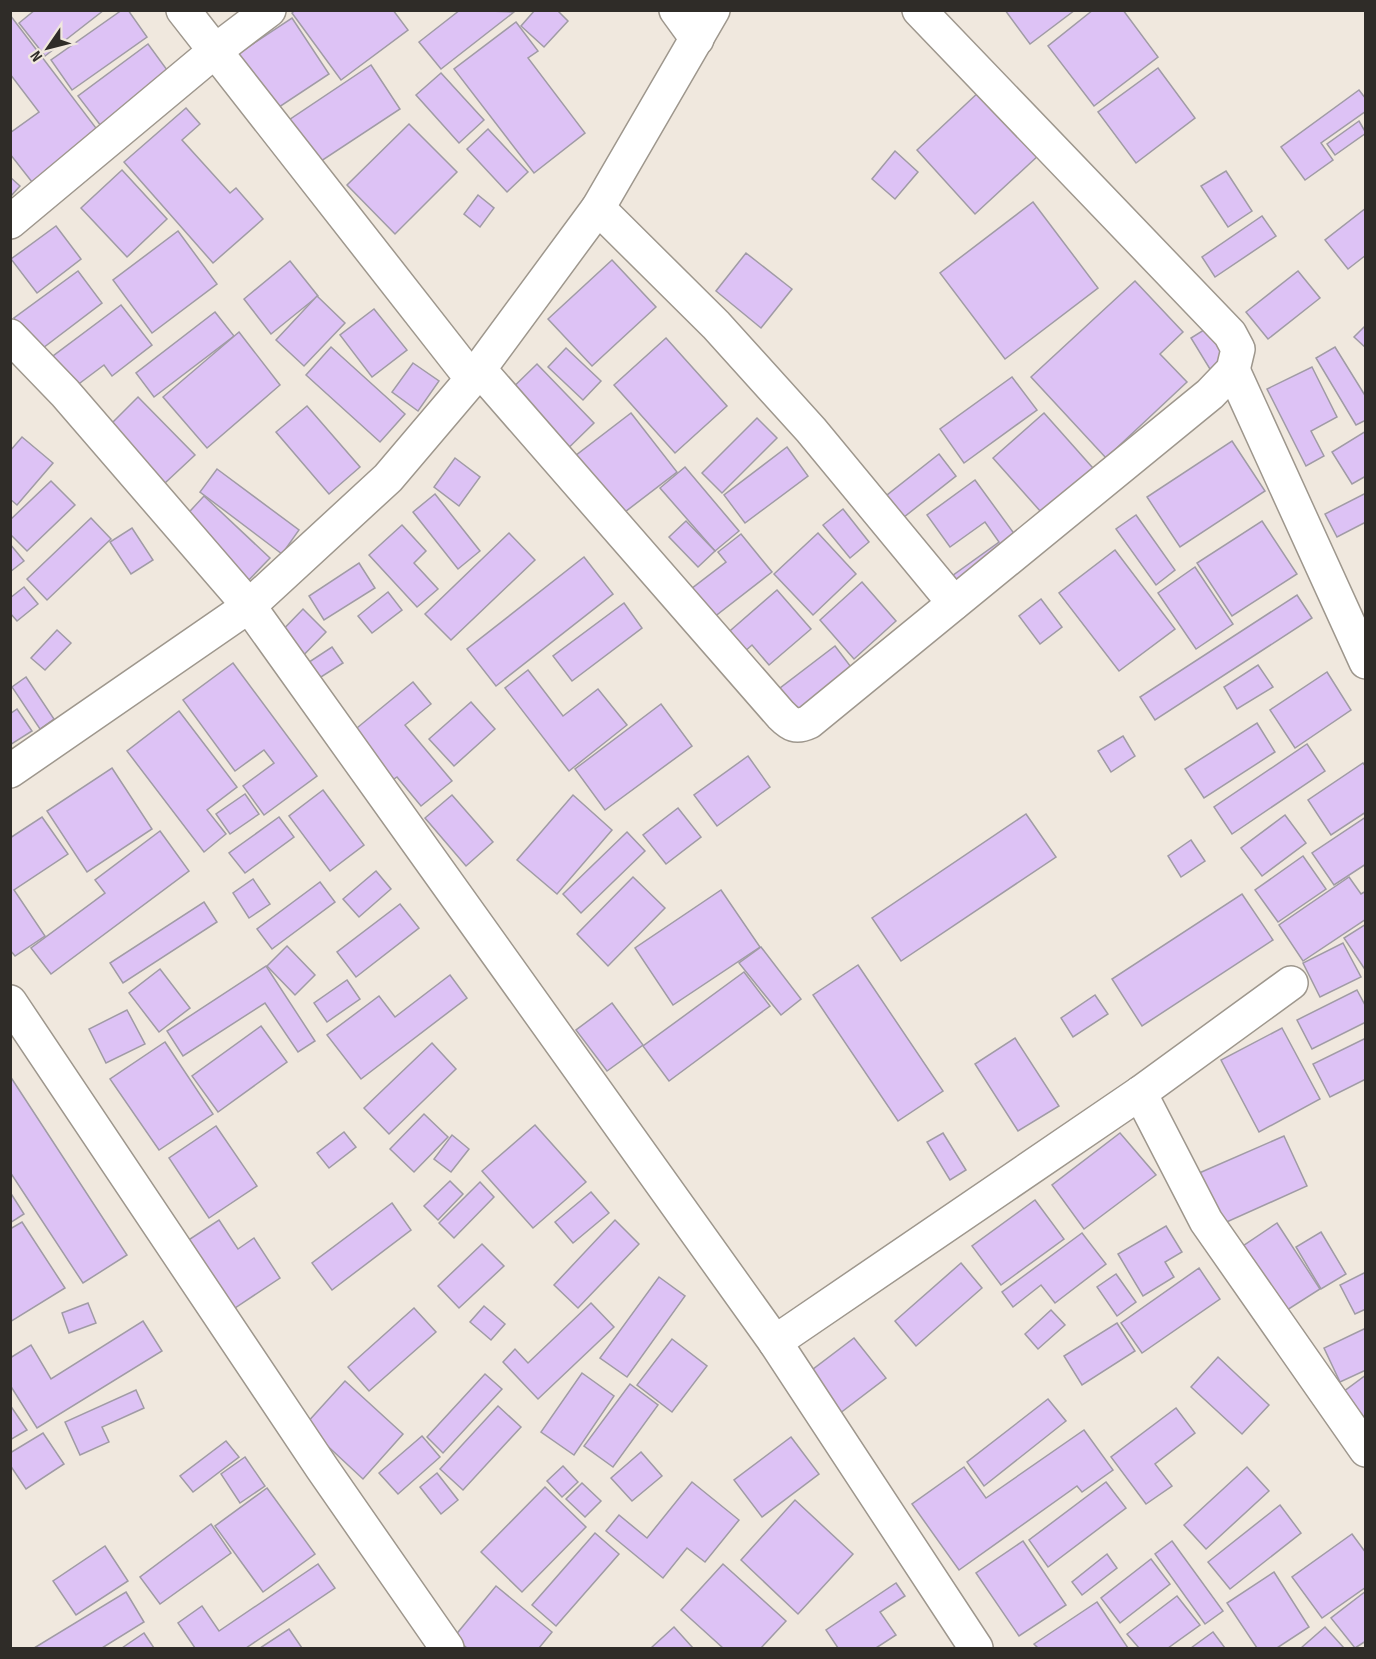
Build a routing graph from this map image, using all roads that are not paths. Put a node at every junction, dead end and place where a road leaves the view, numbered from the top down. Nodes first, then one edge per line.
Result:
1 (183, 10) edge
2 (268, 10) edge
3 (676, 10) edge
4 (713, 10) edge
5 (919, 10) edge
6 (697, 39) junction
7 (215, 51) junction
8 (598, 208) junction
9 (10, 222) edge
10 (10, 336) edge
11 (1233, 370) junction
12 (476, 374) junction
13 (954, 603) junction
14 (249, 606) junction
15 (1363, 646) edge
16 (10, 771) edge
17 (1291, 983) dead end
18 (10, 1002) edge
19 (1140, 1093) junction
20 (774, 1342) junction
21 (1365, 1450) edge
22 (447, 1648) edge
23 (976, 1648) edge

1 - 7 street
2 - 7 street
3 - 6 street
4 - 6 street
5 - 11 street
6 - 8 street
7 - 9 street
7 - 12 street
8 - 12 street
8 - 13 street
10 - 14 street
11 - 13 street
11 - 15 street
12 - 13 street
12 - 14 street
14 - 16 street
14 - 20 street
17 - 19 street
18 - 22 street
19 - 20 street
19 - 21 street
20 - 23 street

